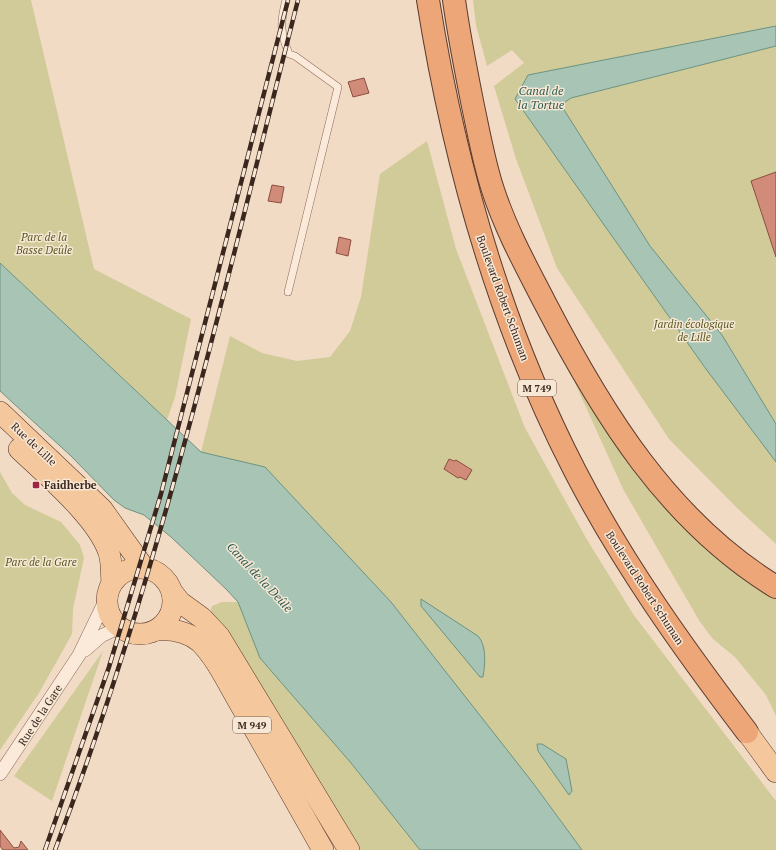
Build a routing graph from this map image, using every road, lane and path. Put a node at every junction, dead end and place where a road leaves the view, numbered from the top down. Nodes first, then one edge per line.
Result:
1 (286, 0) edge
2 (416, 0) edge
3 (428, 0) edge
4 (454, 0) edge
5 (460, 165) junction
6 (288, 292) dead end
7 (0, 412) edge
8 (0, 431) edge
9 (144, 568) junction
10 (776, 587) edge
11 (110, 590) junction
12 (173, 593) junction
13 (120, 627) junction
14 (157, 630) junction
15 (79, 655) junction
16 (747, 732) junction
17 (776, 766) edge
18 (776, 772) edge
19 (0, 774) edge
20 (323, 850) edge
21 (349, 850) edge

1 - 6 lane
2 - 5 highway
3 - 5 highway, Boulevard Robert Schuman / M 749
4 - 10 highway
5 - 16 highway, Boulevard Robert Schuman / M 749
7 - 9 main road, Rue de Lille
8 - 11 main road, Rue de Lille
9 - 11 main road
9 - 12 main road
11 - 13 main road
11 - 15 street, Rue de la Gare
12 - 14 main road
12 - 21 main road, M 949
13 - 14 main road
13 - 15 street, Rue de la Gare
14 - 20 main road, M 949
15 - 19 street, Rue de la Gare
16 - 17 main road
16 - 18 main road, M 749

